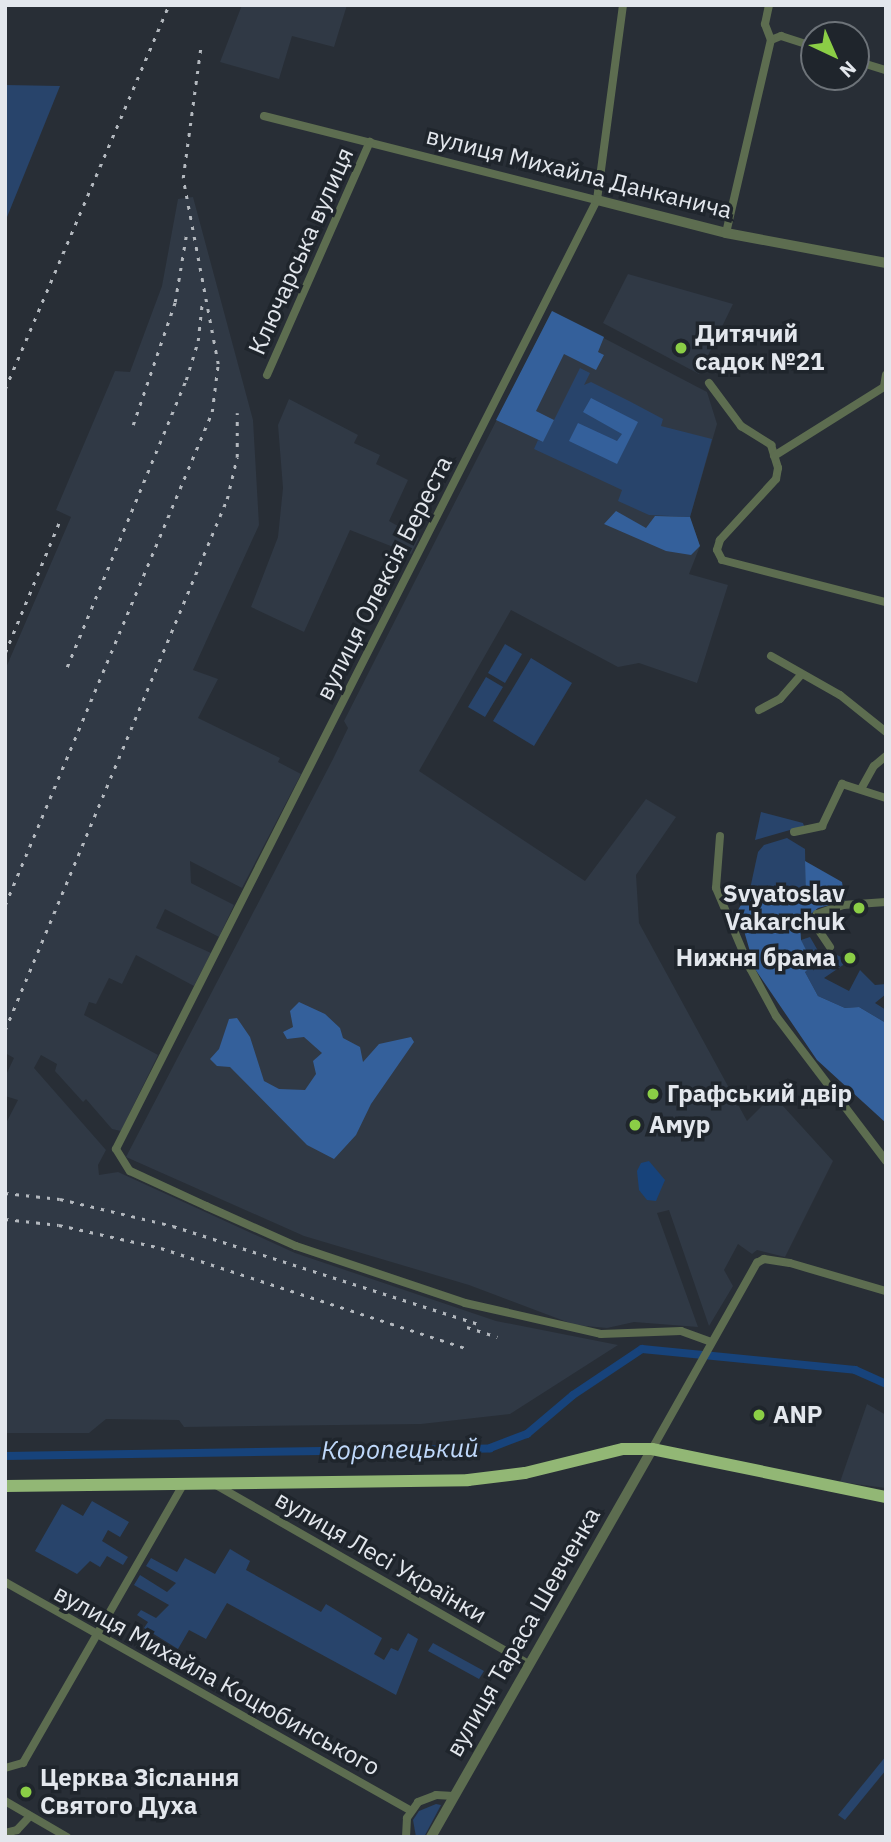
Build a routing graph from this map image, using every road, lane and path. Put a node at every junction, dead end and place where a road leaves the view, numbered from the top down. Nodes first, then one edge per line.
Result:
1 (623, 5) edge
2 (769, 5) edge
3 (771, 40) junction
4 (800, 42) edge
5 (264, 116) dead end
6 (370, 142) junction
7 (597, 200) junction
8 (726, 233) junction
9 (886, 263) edge
10 (886, 374) edge
11 (267, 375) dead end
12 (709, 383) dead end
13 (774, 456) junction
14 (886, 602) edge
15 (771, 656) dead end
16 (802, 674) junction
17 (759, 710) dead end
18 (886, 733) edge
19 (886, 756) edge
20 (861, 789) junction
21 (886, 798) edge
22 (794, 832) dead end
23 (720, 836) dead end
24 (886, 902) edge
25 (830, 947) dead end
26 (886, 1161) edge
27 (886, 1291) edge
28 (708, 1345) junction
29 (652, 1449) junction
30 (213, 1484) junction
31 (183, 1485) junction
32 (5, 1486) edge
33 (886, 1497) edge
34 (5, 1583) edge
35 (96, 1634) junction
36 (529, 1664) junction
37 (5, 1768) edge
38 (454, 1796) junction
39 (5, 1801) edge
40 (410, 1811) junction
41 (30, 1816) junction
42 (5, 1833) edge
43 (67, 1837) edge
44 (407, 1837) edge
45 (431, 1837) edge

1 - 7 street, вулиця Олексія Береста
2 - 3 street
3 - 4 street
3 - 8 street
5 - 6 street, вулиця Михайла Данканича
6 - 7 street, вулиця Михайла Данканича
6 - 11 street, Ключарська вулиця
7 - 8 street, вулиця Михайла Данканича
7 - 28 street, вулиця Олексія Береста
8 - 9 street, вулиця Михайла Данканича
10 - 13 street
12 - 13 street
13 - 14 street
15 - 16 street
16 - 17 street
16 - 18 street
19 - 20 street
20 - 21 street
20 - 22 street
23 - 26 street
24 - 25 street
27 - 28 street
28 - 29 street
29 - 30 highway
29 - 33 highway
29 - 36 street, вулиця Тараса Шевченка
30 - 31 highway
30 - 36 street, вулиця Лесі Українки
31 - 32 highway
31 - 35 street
34 - 35 street, вулиця Михайла Коцюбинського
35 - 37 street
35 - 40 street, вулиця Михайла Коцюбинського
36 - 38 street, вулиця Тараса Шевченка
38 - 40 street
38 - 45 street, вулиця Тараса Шевченка
39 - 41 street
40 - 44 street
41 - 42 street
41 - 43 street

